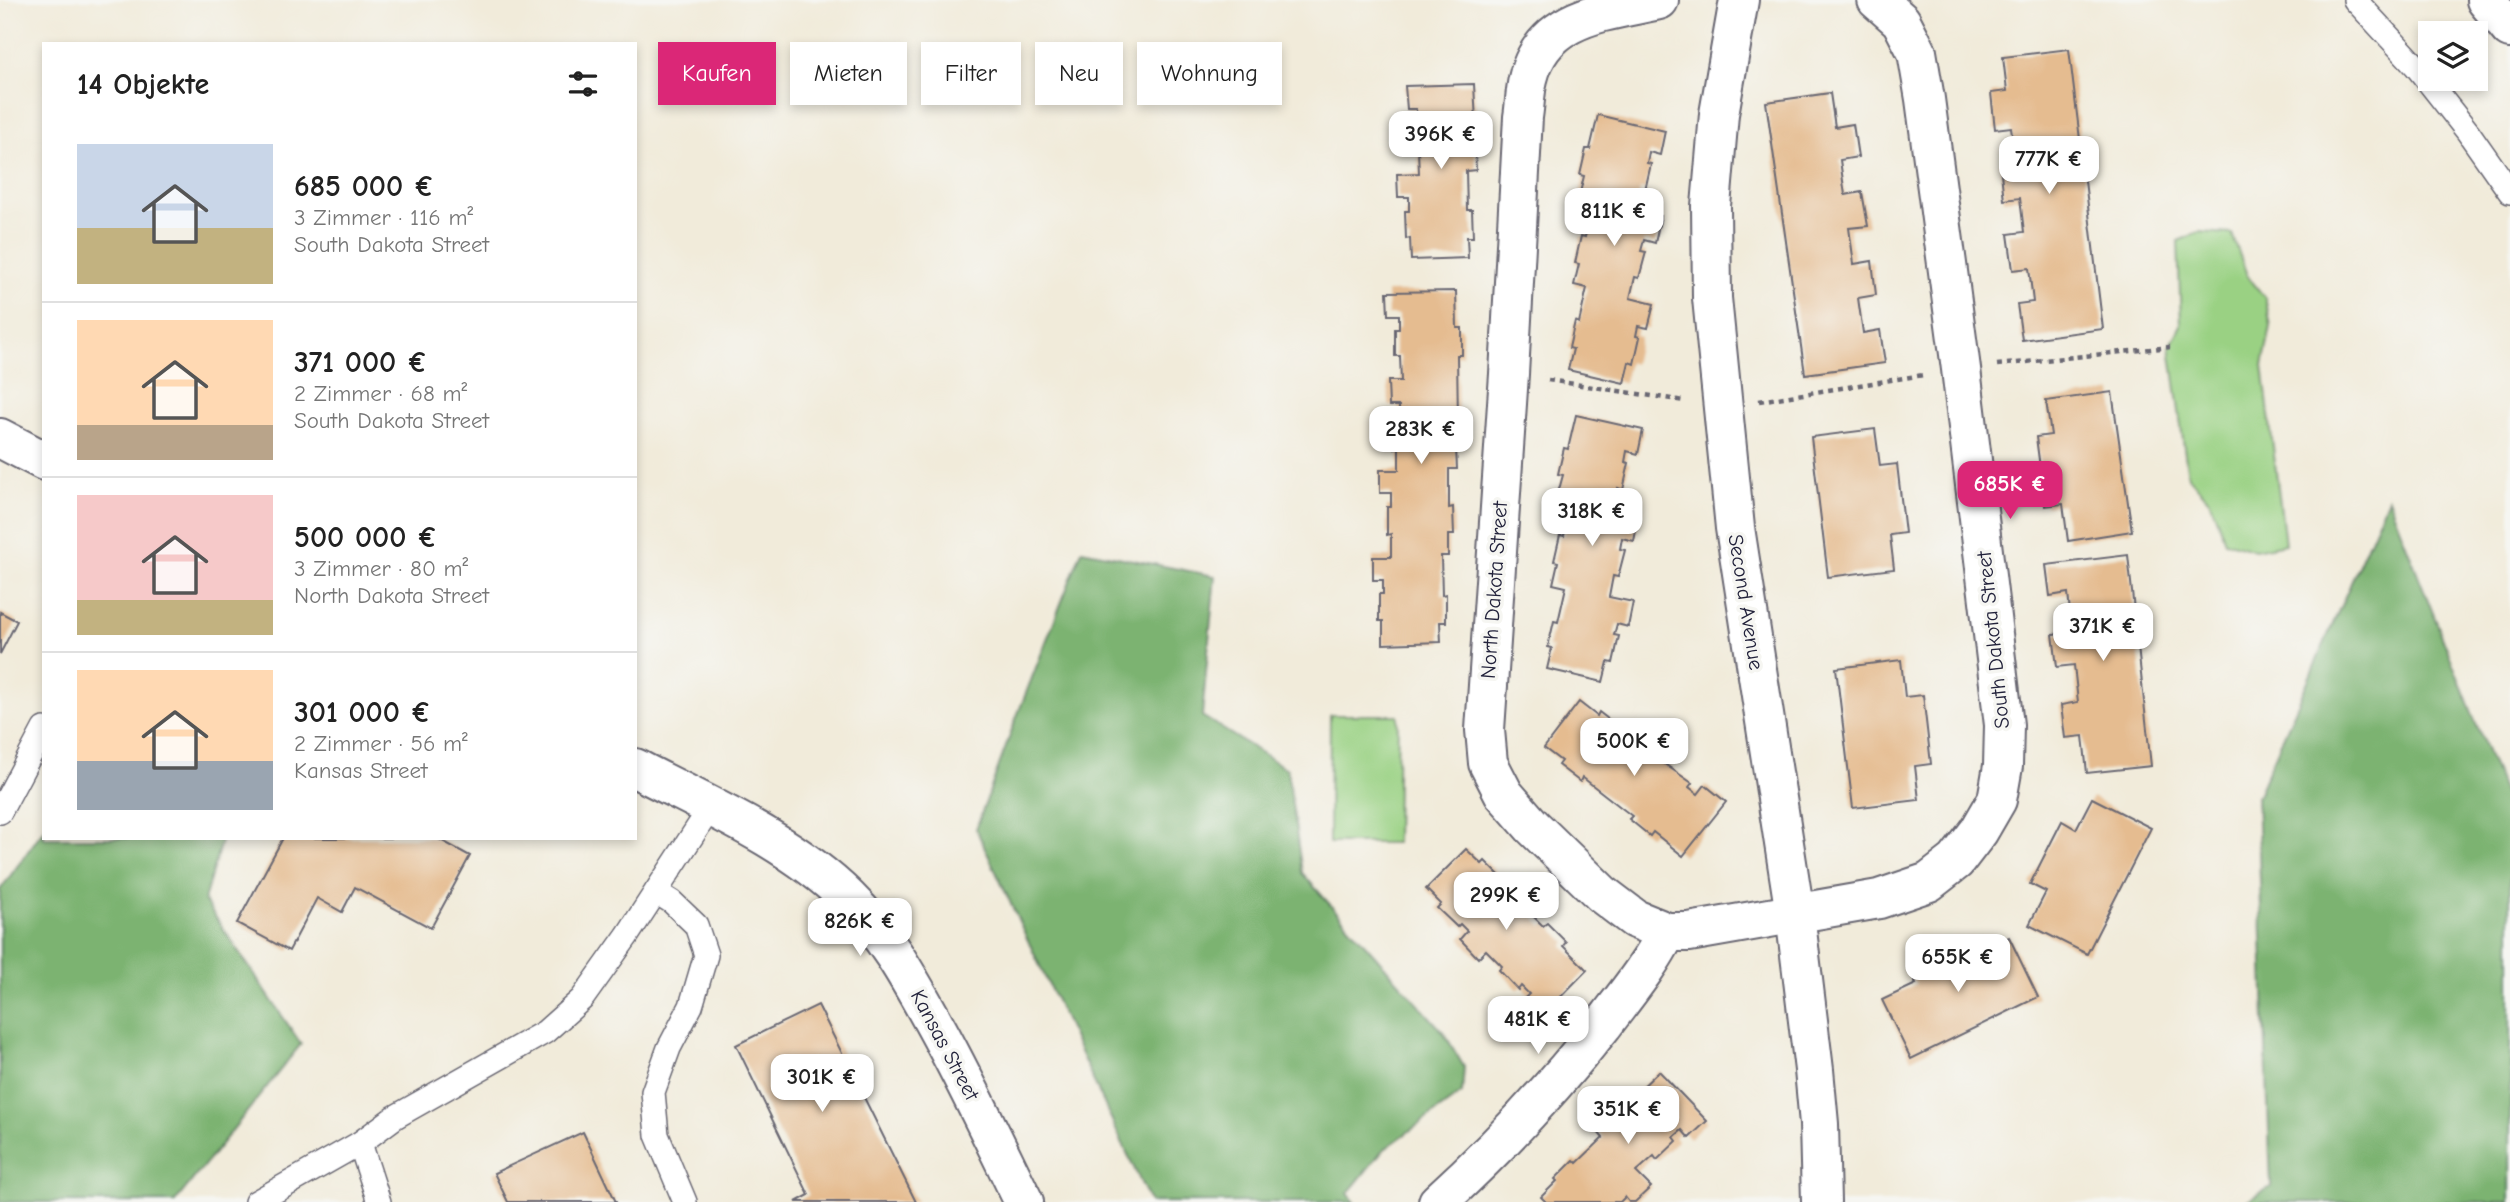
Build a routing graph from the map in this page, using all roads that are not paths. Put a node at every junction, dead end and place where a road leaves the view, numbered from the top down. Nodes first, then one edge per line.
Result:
1 (1660, 0) edge
2 (1738, 0) edge
3 (1877, 0) edge
4 (2355, 0) edge
5 (2486, 0) edge
6 (2510, 29) edge
7 (2510, 192) edge
8 (0, 439) edge
9 (42, 460) edge
10 (42, 733) edge
11 (637, 769) edge
12 (711, 807) junction
13 (0, 811) edge
14 (656, 892) junction
15 (1794, 914) junction
16 (1667, 932) junction
17 (360, 1143) junction
18 (256, 1202) edge
19 (379, 1202) edge
20 (685, 1202) edge
21 (1024, 1202) edge
22 (1438, 1202) edge
23 (1821, 1202) edge

1 - 16 street, North Dakota Street
2 - 15 street, Second Avenue
3 - 15 street, South Dakota Street
4 - 7 lane
5 - 6 street
8 - 9 street
10 - 13 lane
11 - 12 street, Kansas Street
12 - 14 lane
12 - 21 street, Kansas Street
14 - 17 lane
14 - 20 lane
15 - 16 street, North Dakota Street
15 - 23 street, Second Avenue
16 - 22 street
17 - 18 lane
17 - 19 lane

